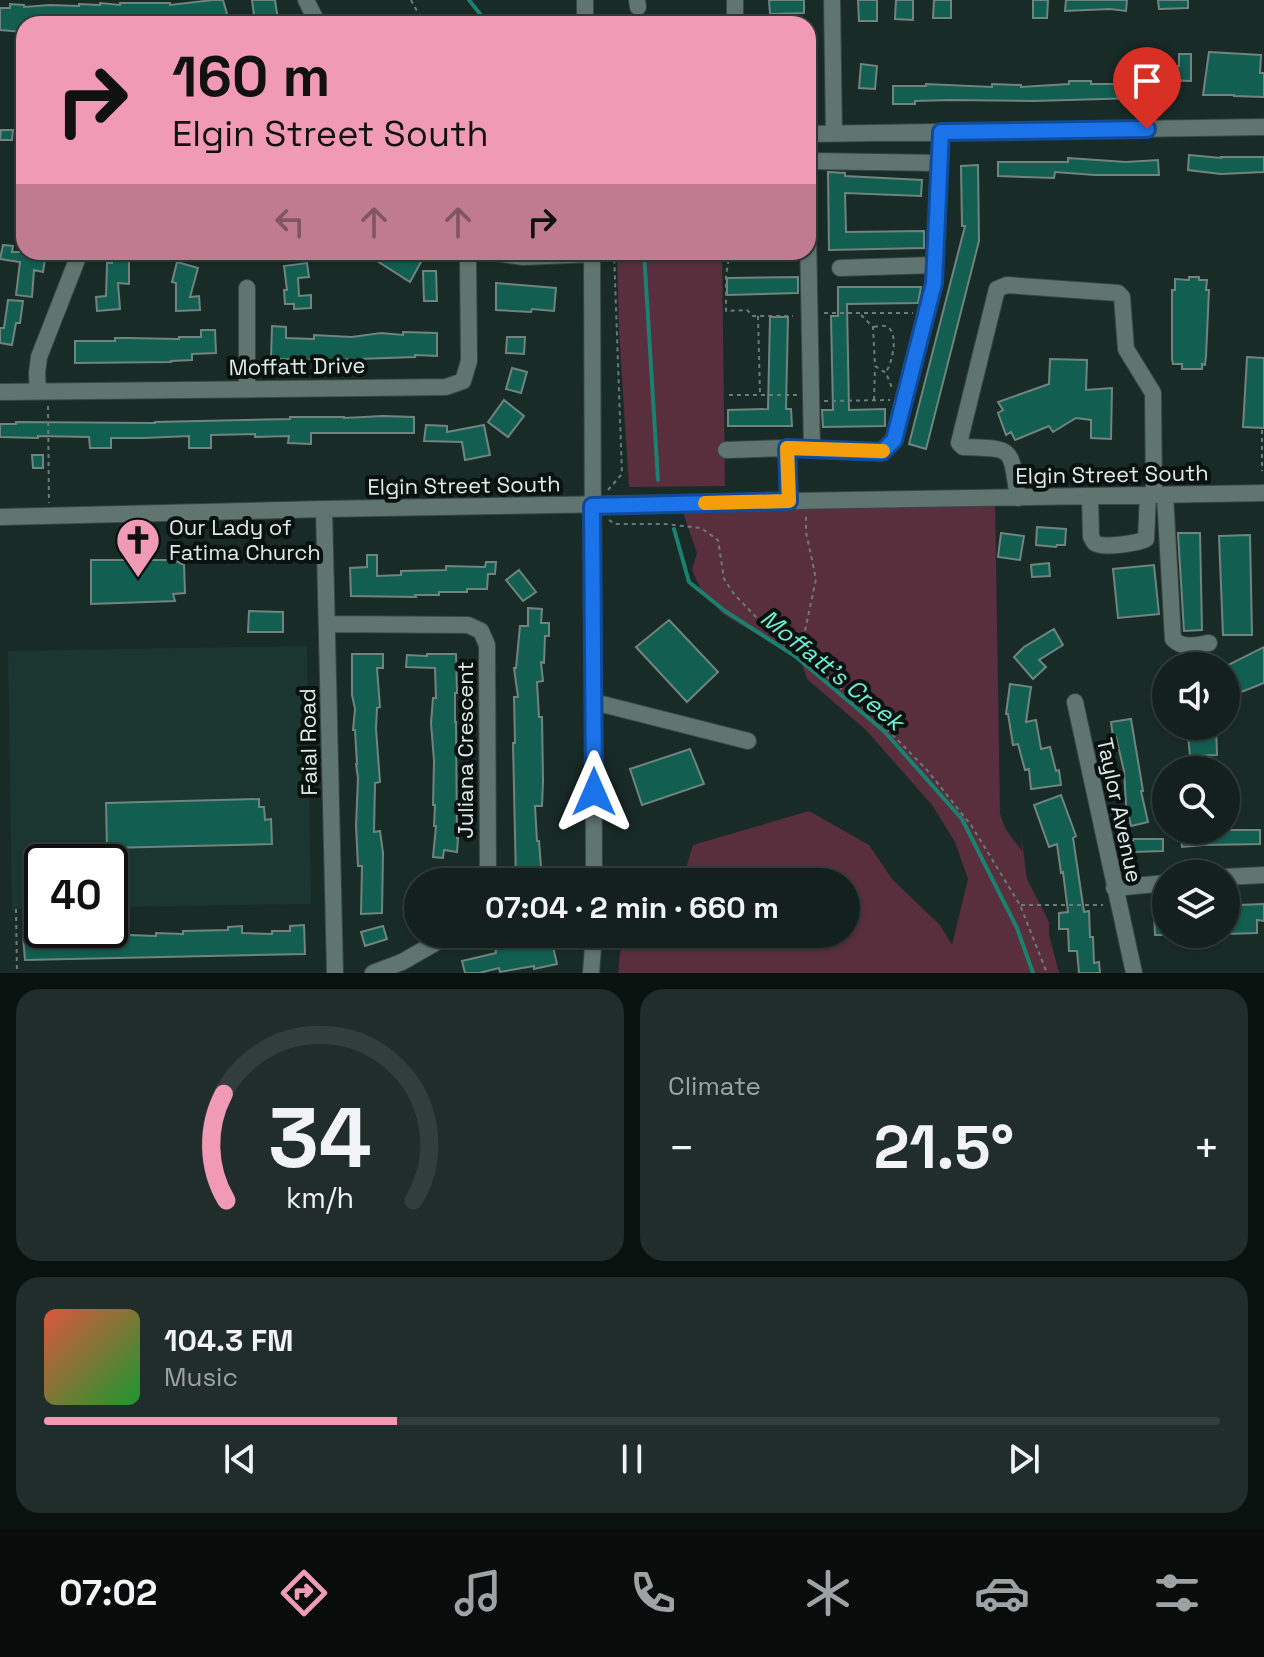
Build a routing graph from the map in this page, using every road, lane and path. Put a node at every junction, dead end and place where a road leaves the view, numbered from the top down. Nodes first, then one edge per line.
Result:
1 (832, 0) edge
2 (1264, 127) edge
3 (941, 132) junction
4 (816, 134) edge
5 (834, 134) junction
6 (816, 161) edge
7 (940, 163) junction
8 (77, 260) edge
9 (468, 260) edge
10 (592, 260) edge
11 (614, 260) edge
12 (808, 260) edge
13 (934, 265) junction
14 (840, 268) dead end
15 (247, 288) dead end
16 (859, 313) dead end
17 (758, 316) dead end
18 (873, 327) junction
19 (875, 366) junction
20 (886, 373) junction
21 (247, 389) junction
22 (0, 392) edge
23 (43, 392) junction
24 (729, 395) dead end
25 (760, 395) junction
26 (811, 398) junction
27 (874, 400) junction
28 (901, 400) junction
29 (1262, 430) dead end
30 (787, 448) junction
31 (812, 449) junction
32 (726, 450) dead end
33 (1262, 471) edge
34 (1264, 493) edge
35 (1155, 495) junction
36 (1090, 496) junction
37 (1018, 498) junction
38 (789, 501) junction
39 (592, 506) junction
40 (324, 509) junction
41 (806, 514) dead end
42 (49, 516) junction
43 (0, 517) edge
44 (609, 520) dead end
45 (327, 624) junction
46 (1209, 643) dead end
47 (800, 654) junction
48 (594, 702) junction
49 (1075, 702) dead end
50 (748, 741) dead end
51 (488, 868) edge
52 (594, 868) edge
53 (1264, 875) edge
54 (1240, 876) edge
55 (1152, 887) edge
56 (1116, 896) junction
57 (1020, 905) junction
58 (16, 909) dead end
59 (426, 948) edge
60 (593, 948) edge
61 (17, 973) edge
62 (335, 973) edge
63 (373, 973) edge
64 (591, 973) edge
65 (1047, 973) edge
66 (1134, 973) edge

1 - 5 street
2 - 3 street
3 - 5 street
3 - 7 street
4 - 5 street
6 - 7 street
7 - 13 street
8 - 23 street
9 - 21 street, Moffatt Drive
10 - 39 street
11 - 39 path
12 - 26 street
13 - 14 street
13 - 28 street
15 - 21 street
16 - 18 path
17 - 25 path
18 - 19 path
18 - 20 path
19 - 20 path
19 - 27 path
20 - 28 path
21 - 23 street, Moffatt Drive
22 - 23 street, Moffatt Drive
23 - 42 path
24 - 25 path
25 - 26 path
26 - 27 path
26 - 31 street
27 - 28 path
28 - 31 street
29 - 33 path
30 - 31 street
30 - 32 street
30 - 38 street
34 - 35 street, Elgin Street South
35 - 36 street, Elgin Street South
35 - 36 street
35 - 37 street
35 - 46 street
36 - 37 street, Elgin Street South
37 - 38 street, Elgin Street South
38 - 39 street, Elgin Street South
39 - 40 street, Elgin Street South
39 - 48 street
40 - 42 street, Elgin Street South
40 - 45 street, Faial Road
41 - 47 path
42 - 43 street, Elgin Street South
44 - 47 path
45 - 51 street, Juliana Crescent
45 - 62 street, Faial Road
47 - 57 path
48 - 50 street
48 - 52 street
49 - 56 street, Taylor Avenue
53 - 54 street
55 - 56 street
56 - 57 path
56 - 66 street, Taylor Avenue
57 - 65 path
58 - 61 path
59 - 63 street
60 - 64 street

